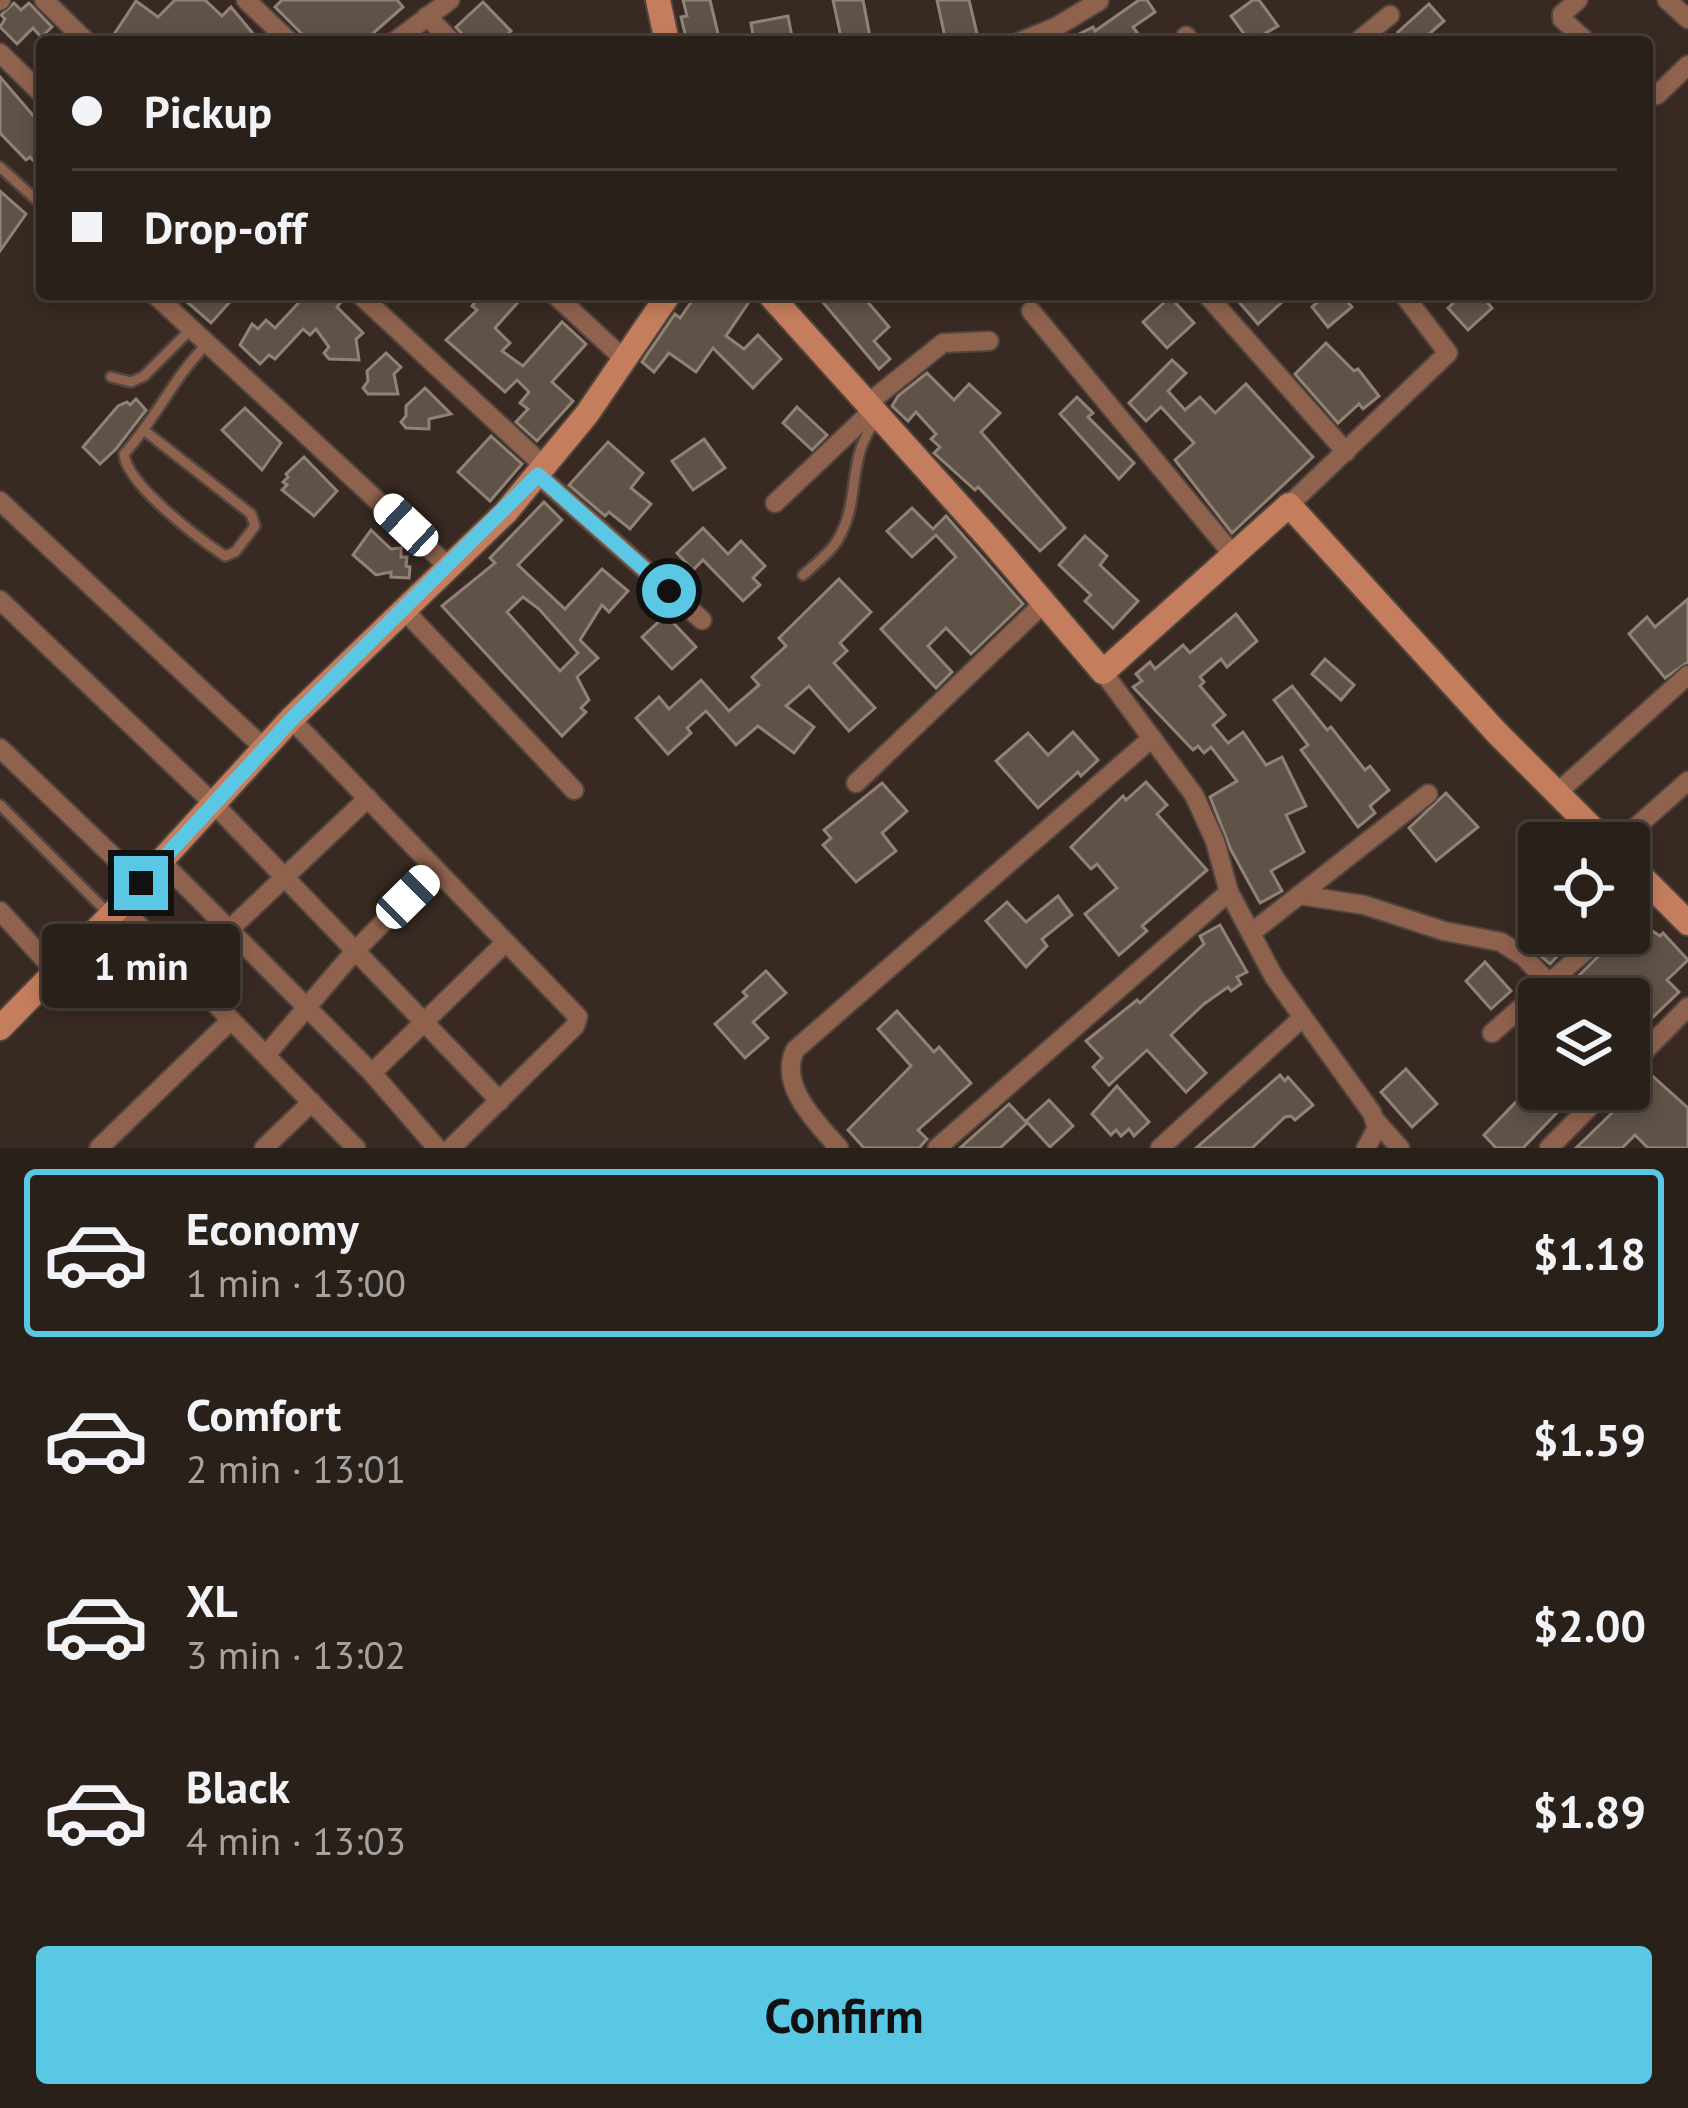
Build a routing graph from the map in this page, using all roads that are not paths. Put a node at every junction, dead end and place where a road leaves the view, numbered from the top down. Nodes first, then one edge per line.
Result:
1 (44, 0) edge
2 (246, 0) edge
3 (658, 0) edge
4 (1578, 0) edge
5 (1667, 0) edge
6 (1099, 1) edge
7 (438, 6) edge
8 (1390, 15) dead end
9 (1688, 19) edge
10 (78, 36) edge
11 (284, 36) edge
12 (401, 36) edge
13 (450, 36) edge
14 (666, 36) edge
15 (1034, 36) edge
16 (1365, 36) edge
17 (1580, 36) edge
18 (0, 53) edge
19 (1688, 65) edge
20 (36, 84) edge
21 (1653, 94) edge
22 (0, 167) edge
23 (36, 200) edge
24 (161, 300) edge
25 (365, 300) edge
26 (560, 300) edge
27 (665, 300) edge
28 (775, 300) edge
29 (1212, 300) edge
30 (1408, 300) edge
31 (1031, 311) dead end
32 (191, 328) junction
33 (988, 341) dead end
34 (208, 343) junction
35 (624, 359) junction
36 (111, 377) dead end
37 (873, 410) junction
38 (145, 431) junction
39 (1346, 452) junction
40 (541, 471) junction
41 (0, 501) edge
42 (775, 503) dead end
43 (1289, 505) junction
44 (1234, 556) junction
45 (449, 567) junction
46 (803, 575) dead end
47 (0, 600) edge
48 (1044, 603) junction
49 (405, 611) junction
50 (702, 620) dead end
51 (1102, 672) junction
52 (1688, 674) edge
53 (292, 719) junction
54 (1152, 738) junction
55 (0, 748) edge
56 (264, 748) junction
57 (1688, 781) edge
58 (856, 783) dead end
59 (574, 790) dead end
60 (1428, 794) dead end
61 (1556, 794) junction
62 (368, 798) junction
63 (214, 802) junction
64 (0, 805) edge
65 (1585, 822) edge
66 (1642, 822) edge
67 (160, 861) junction
68 (436, 870) junction
69 (284, 876) junction
70 (141, 883) junction
71 (1650, 885) edge
72 (1655, 890) junction
73 (1229, 892) junction
74 (1650, 894) edge
75 (1299, 895) junction
76 (0, 911) edge
77 (116, 911) junction
78 (1688, 923) edge
79 (230, 928) junction
80 (1251, 933) junction
81 (505, 943) junction
82 (354, 952) junction
83 (1582, 954) edge
84 (56, 972) junction
85 (1544, 978) edge
86 (1555, 978) edge
87 (307, 1006) junction
88 (1688, 1007) edge
89 (1518, 1010) edge
90 (1300, 1019) junction
91 (231, 1020) junction
92 (425, 1025) junction
93 (0, 1028) edge
94 (1492, 1033) dead end
95 (1650, 1046) edge
96 (266, 1055) junction
97 (372, 1073) junction
98 (500, 1101) junction
99 (312, 1102) junction
100 (1586, 1110) edge
101 (1376, 1120) junction
102 (99, 1148) edge
103 (264, 1148) edge
104 (356, 1148) edge
105 (437, 1148) edge
106 (452, 1148) edge
107 (838, 1148) edge
108 (937, 1148) edge
109 (1160, 1148) edge
110 (1366, 1148) edge
111 (1400, 1148) edge
112 (1549, 1148) edge

1 - 10 street
2 - 11 street
3 - 14 street
4 - 17 street
5 - 9 street
6 - 15 street
7 - 12 street
7 - 13 street
8 - 16 street
18 - 20 street
19 - 21 street
22 - 23 lane
24 - 32 street
25 - 40 street
26 - 35 street
27 - 35 street
28 - 37 street
29 - 39 street
30 - 39 street
31 - 44 street
32 - 34 street
32 - 36 lane
33 - 37 street
34 - 38 lane
34 - 45 street
35 - 40 street
37 - 42 street
37 - 46 lane
37 - 48 street
38 - 38 lane
39 - 43 street
40 - 45 street
40 - 50 street
41 - 56 street
43 - 44 street
43 - 61 street
44 - 51 street
45 - 49 street
47 - 63 street
48 - 51 street
48 - 58 street
49 - 53 street
49 - 59 street
51 - 54 street
52 - 61 street
53 - 56 street
53 - 62 street
54 - 73 street
54 - 107 street
55 - 70 street
56 - 63 street
57 - 66 street
60 - 75 street
61 - 65 street
62 - 68 street
62 - 69 street
63 - 67 street
63 - 69 street
64 - 77 lane
67 - 70 street
67 - 79 street
68 - 81 street
68 - 82 street
69 - 79 street
69 - 82 street
70 - 77 street
71 - 72 street
72 - 74 street
72 - 78 street
73 - 80 street
73 - 108 street
75 - 80 street
75 - 85 street
76 - 84 street
77 - 84 street
77 - 91 street
79 - 87 street
80 - 90 street
81 - 92 street
81 - 98 street
82 - 87 street
82 - 92 street
83 - 86 street
84 - 93 street
87 - 96 street
87 - 97 street
88 - 95 street
89 - 94 street
90 - 101 street
90 - 109 street
91 - 96 street
91 - 102 street
92 - 97 street
92 - 98 street
96 - 99 street
97 - 105 street
98 - 106 street
99 - 103 street
99 - 104 street
100 - 112 street
101 - 110 street
101 - 111 street

